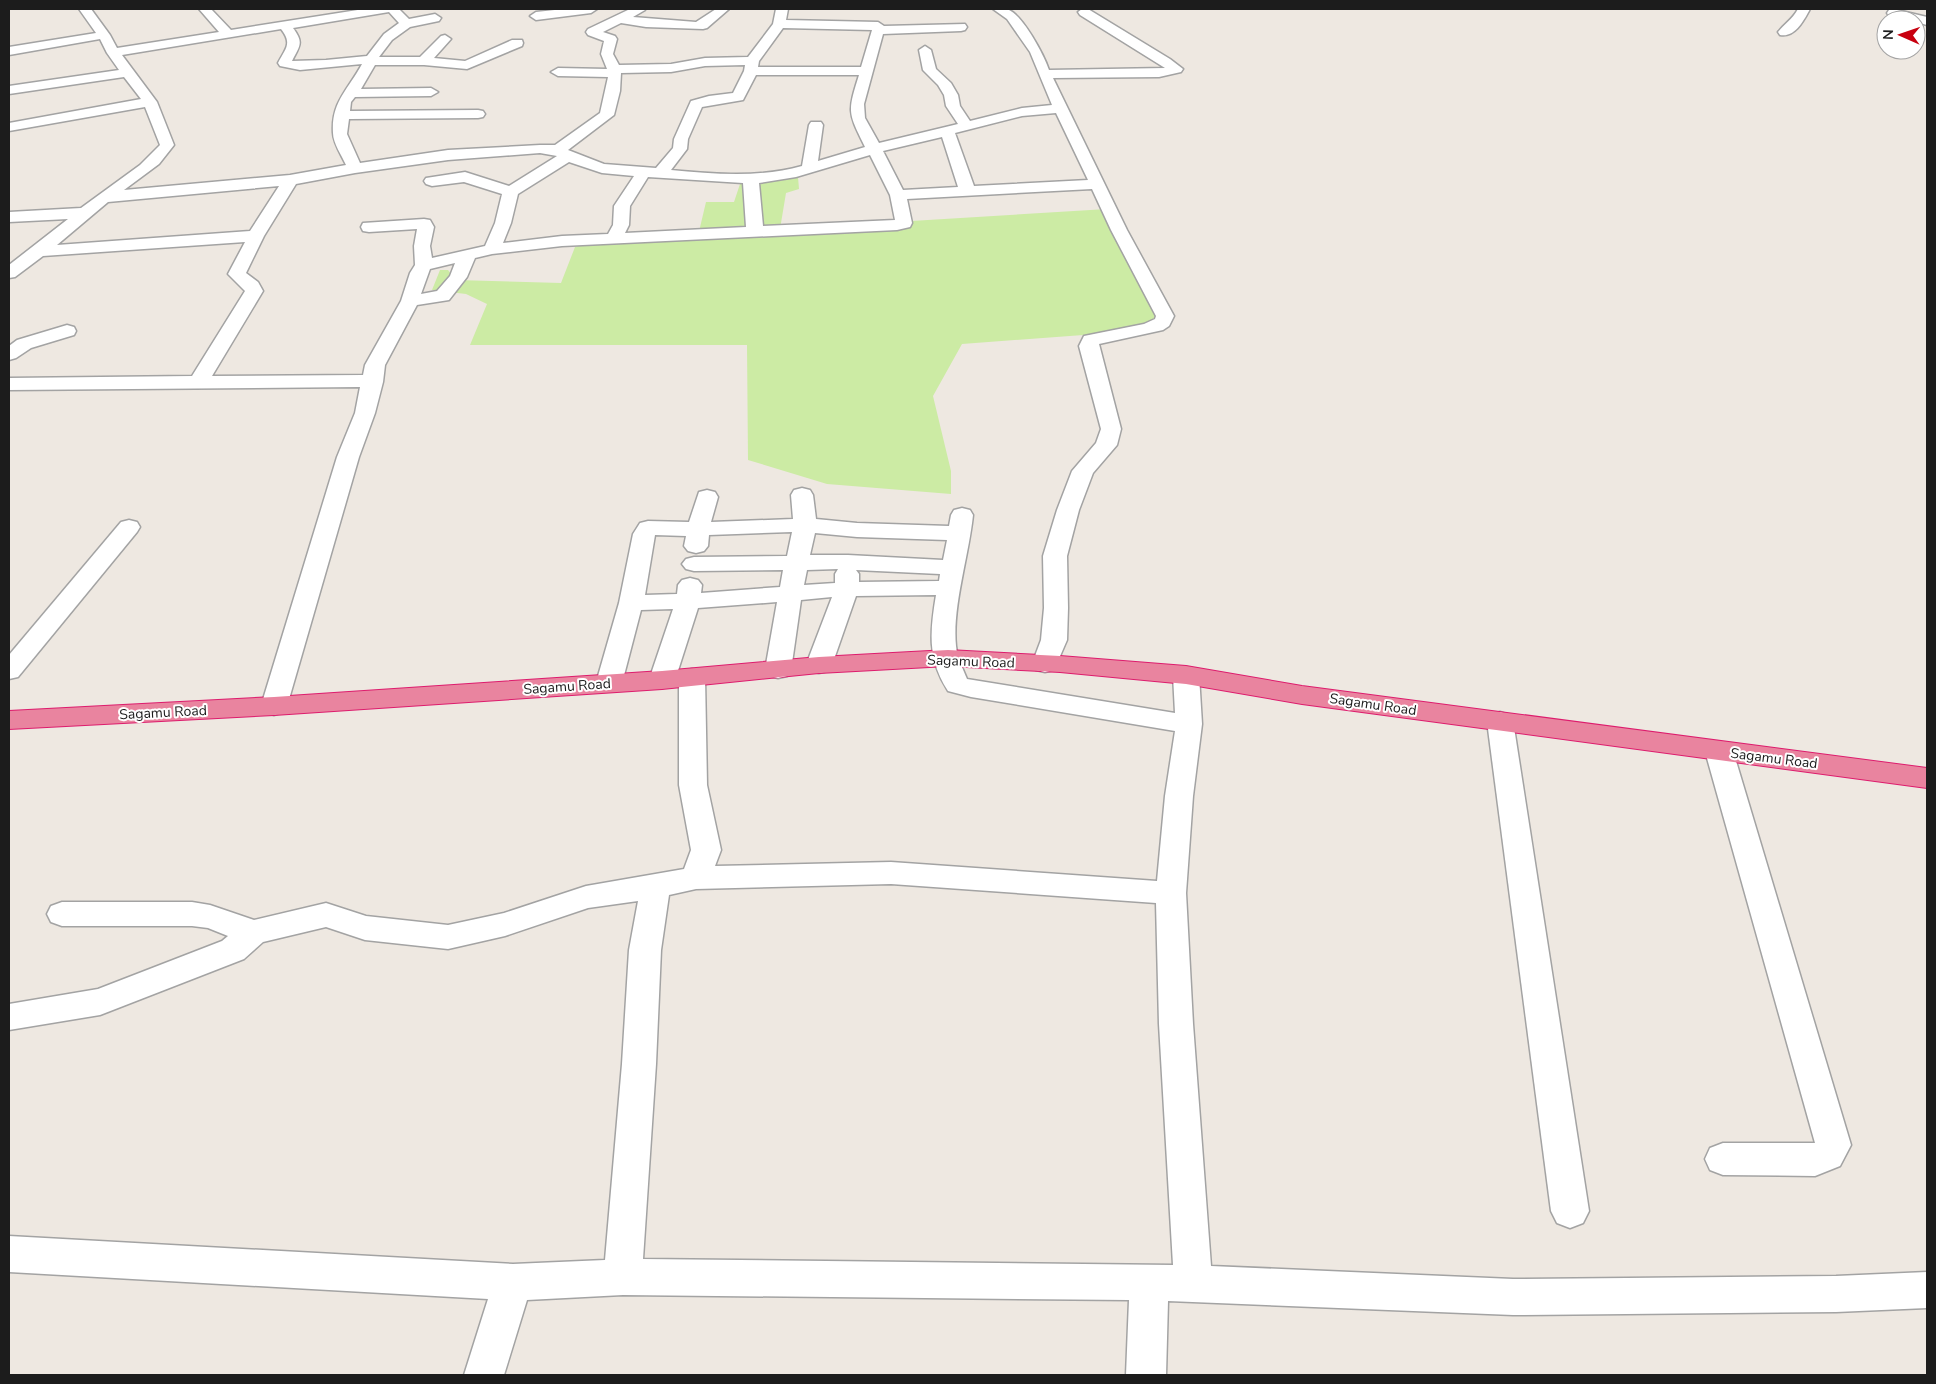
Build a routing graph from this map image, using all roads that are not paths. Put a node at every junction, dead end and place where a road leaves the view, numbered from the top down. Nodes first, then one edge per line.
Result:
1 (85, 9) edge
2 (205, 9) edge
3 (385, 9) edge
4 (393, 9) edge
5 (592, 9) edge
6 (636, 9) edge
7 (723, 9) edge
8 (782, 9) edge
9 (999, 9) edge
10 (1804, 9) edge
11 (1084, 12) dead end
12 (536, 16) dead end
13 (435, 18) dead end
14 (620, 19) junction
15 (406, 24) junction
16 (779, 24) junction
17 (879, 25) junction
18 (284, 26) junction
19 (961, 27) dead end
20 (1784, 32) dead end
21 (228, 34) junction
22 (104, 35) junction
23 (445, 39) dead end
24 (517, 43) dead end
25 (925, 50) dead end
26 (9, 51) edge
27 (113, 53) junction
28 (370, 60) junction
29 (424, 61) junction
30 (752, 66) junction
31 (614, 71) junction
32 (865, 71) junction
33 (129, 72) junction
34 (558, 72) dead end
35 (1044, 74) junction
36 (9, 90) edge
37 (431, 92) dead end
38 (350, 93) junction
39 (150, 102) junction
40 (1061, 108) junction
41 (478, 114) dead end
42 (341, 115) junction
43 (816, 125) dead end
44 (966, 125) junction
45 (9, 127) edge
46 (947, 131) junction
47 (874, 149) junction
48 (562, 153) junction
49 (810, 166) junction
50 (356, 168) junction
51 (643, 173) junction
52 (660, 173) junction
53 (751, 179) junction
54 (290, 180) junction
55 (432, 181) dead end
56 (1098, 184) junction
57 (122, 186) junction
58 (967, 190) junction
59 (139, 192) junction
60 (511, 192) junction
61 (898, 195) junction
62 (103, 198) junction
63 (86, 213) junction
64 (9, 217) edge
65 (369, 227) dead end
66 (755, 233) junction
67 (256, 236) junction
68 (614, 237) junction
69 (492, 248) junction
70 (42, 250) junction
71 (467, 256) junction
72 (424, 265) junction
73 (9, 273) edge
74 (410, 301) junction
75 (67, 331) dead end
76 (9, 354) edge
77 (198, 382) junction
78 (373, 382) junction
79 (9, 384) edge
80 (802, 495) dead end
81 (707, 497) dead end
82 (805, 525) junction
83 (128, 527) dead end
84 (698, 530) junction
85 (857, 530) junction
86 (796, 562) junction
87 (848, 562) junction
88 (694, 564) junction
89 (950, 578) junction
90 (847, 589) junction
91 (790, 594) junction
92 (688, 601) junction
93 (631, 603) junction
94 (948, 658) junction
95 (1045, 664) junction
96 (819, 666) junction
97 (778, 670) junction
98 (9, 671) edge
99 (1186, 675) junction
100 (692, 677) junction
101 (662, 680) junction
102 (609, 683) junction
103 (274, 706) junction
104 (9, 720) edge
105 (1500, 721) junction
106 (1188, 724) junction
107 (1719, 751) junction
108 (1927, 778) edge
109 (696, 878) junction
110 (655, 887) junction
111 (1171, 893) junction
112 (62, 914) dead end
113 (253, 932) junction
114 (9, 1017) edge
115 (1723, 1159) dead end
116 (1570, 1211) dead end
117 (9, 1254) edge
118 (623, 1277) junction
119 (513, 1282) junction
120 (1150, 1282) junction
121 (1193, 1284) junction
122 (1927, 1290) edge
123 (484, 1375) edge
124 (1146, 1375) edge

1 - 22 street
2 - 21 street
3 - 18 street
4 - 15 street
5 - 12 street
6 - 14 street
7 - 14 street
8 - 16 street
9 - 35 street
10 - 20 street
11 - 35 street
13 - 15 street
14 - 31 street
15 - 28 street
16 - 17 street
16 - 30 street
17 - 19 street
17 - 32 street
18 - 21 street
18 - 28 street
21 - 27 street
22 - 26 street
22 - 27 street
23 - 29 street
24 - 29 street
25 - 44 street
27 - 33 street
28 - 29 street
28 - 38 street
30 - 31 street
30 - 32 street
30 - 52 street
31 - 34 street
31 - 48 street
32 - 47 street
33 - 36 street
33 - 39 street
35 - 40 street
37 - 38 street
38 - 42 street
39 - 45 street
39 - 57 street
40 - 44 street
40 - 56 street
41 - 42 street
42 - 50 street
43 - 49 street
44 - 46 street
46 - 47 street
46 - 58 street
47 - 49 street
47 - 61 street
48 - 50 street
48 - 51 street
48 - 60 street
49 - 53 street
50 - 54 street
51 - 52 street
51 - 68 street
52 - 53 street
53 - 66 street
54 - 59 street
54 - 67 street
55 - 60 street
56 - 58 street
56 - 95 street
57 - 59 street
57 - 62 street
58 - 61 street
59 - 62 street
60 - 69 street
61 - 66 street
62 - 63 street
63 - 64 street
63 - 70 street
65 - 72 street
66 - 68 street
67 - 70 street
67 - 77 street
68 - 69 street
69 - 71 street
70 - 73 street
71 - 72 street
71 - 74 street
72 - 74 street
74 - 78 street
75 - 76 street
77 - 78 street
77 - 79 street
78 - 103 street
80 - 82 street
81 - 84 street
82 - 84 street
82 - 85 street
82 - 86 street
83 - 98 street
84 - 88 street
84 - 93 street
85 - 87 street
85 - 89 street
86 - 87 street
86 - 88 street
86 - 91 street
87 - 89 street
87 - 90 street
88 - 92 street
89 - 90 street
89 - 94 street
90 - 91 street
90 - 96 street
91 - 92 street
91 - 97 street
92 - 93 street
92 - 101 street
93 - 102 street
94 - 95 highway, Sagamu Road
94 - 96 highway, Sagamu Road
94 - 106 street
95 - 99 highway, Sagamu Road
96 - 97 highway, Sagamu Road
97 - 100 highway, Sagamu Road
99 - 105 highway, Sagamu Road
99 - 106 street
100 - 101 highway, Sagamu Road
100 - 109 street
101 - 102 highway, Sagamu Road
102 - 103 highway, Sagamu Road
103 - 104 highway, Sagamu Road
105 - 107 highway, Sagamu Road
105 - 116 street
106 - 111 street
107 - 108 highway, Sagamu Road
107 - 115 street
109 - 110 street
109 - 111 street
110 - 113 street
110 - 118 street
111 - 121 street
112 - 113 street
113 - 114 street
117 - 119 street
118 - 119 street
118 - 120 street
119 - 123 street
120 - 121 street
120 - 124 street
121 - 122 street

